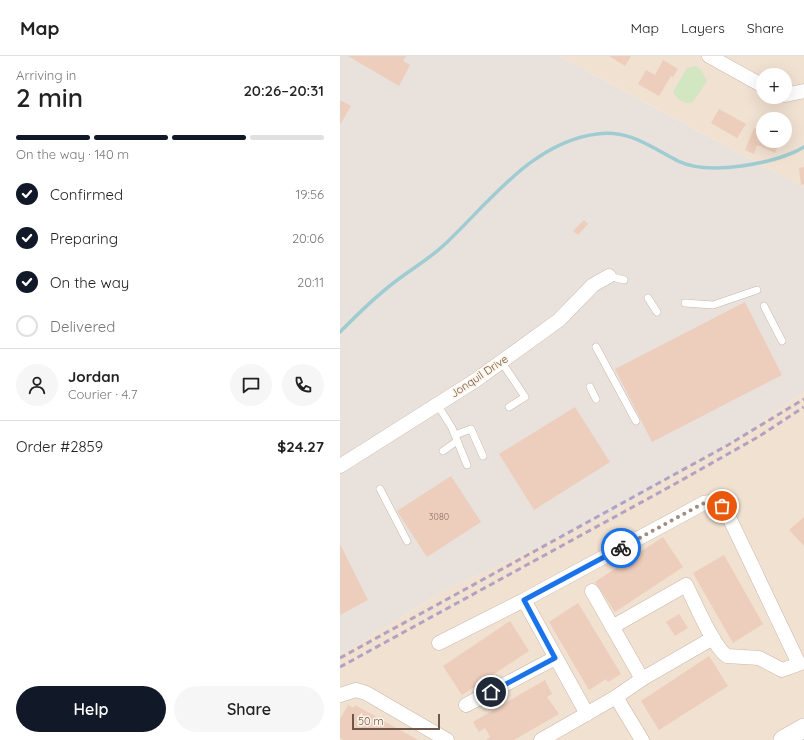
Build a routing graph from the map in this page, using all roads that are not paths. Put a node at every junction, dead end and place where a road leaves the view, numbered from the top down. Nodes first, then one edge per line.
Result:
1 (709, 56) edge
2 (756, 82) edge
3 (804, 91) edge
4 (792, 93) edge
5 (609, 276) joint
6 (624, 280) dead end
7 (757, 290) dead end
8 (648, 298) dead end
9 (685, 303) dead end
10 (764, 306) dead end
11 (657, 312) dead end
12 (782, 341) dead end
13 (596, 347) dead end
14 (501, 362) junction
15 (590, 388) dead end
16 (596, 399) dead end
17 (437, 404) junction
18 (509, 407) dead end
19 (636, 421) dead end
20 (456, 438) junction
21 (443, 451) dead end
22 (483, 456) dead end
23 (467, 465) dead end
24 (340, 466) edge
25 (380, 489) dead end
26 (407, 541) dead end
27 (592, 591) dead end
28 (524, 600) junction
29 (612, 627) junction
30 (713, 638) junction
31 (439, 643) dead end
32 (555, 658) junction
33 (642, 679) junction
34 (340, 694) edge
35 (616, 697) junction
36 (466, 705) dead end
37 (587, 714) junction
38 (804, 728) edge
39 (640, 738) edge
40 (447, 740) edge
41 (541, 740) edge
42 (783, 740) edge

1 - 2 street
3 - 4 street
5 - 6 lane
5 - 14 street, Jonquil Drive
7 - 9 lane
8 - 11 lane
10 - 12 lane
13 - 19 lane
14 - 17 street, Jonquil Drive
14 - 18 lane
15 - 16 lane
17 - 20 lane
17 - 24 street, Jonquil Drive
20 - 21 lane
20 - 22 lane
20 - 23 lane
25 - 26 lane
27 - 29 street
28 - 30 street
28 - 31 street
28 - 32 street
29 - 30 street
29 - 33 street
30 - 33 street
32 - 36 street
32 - 37 street
33 - 35 street
34 - 40 street
35 - 37 street
35 - 39 street
37 - 41 street
38 - 42 main road

